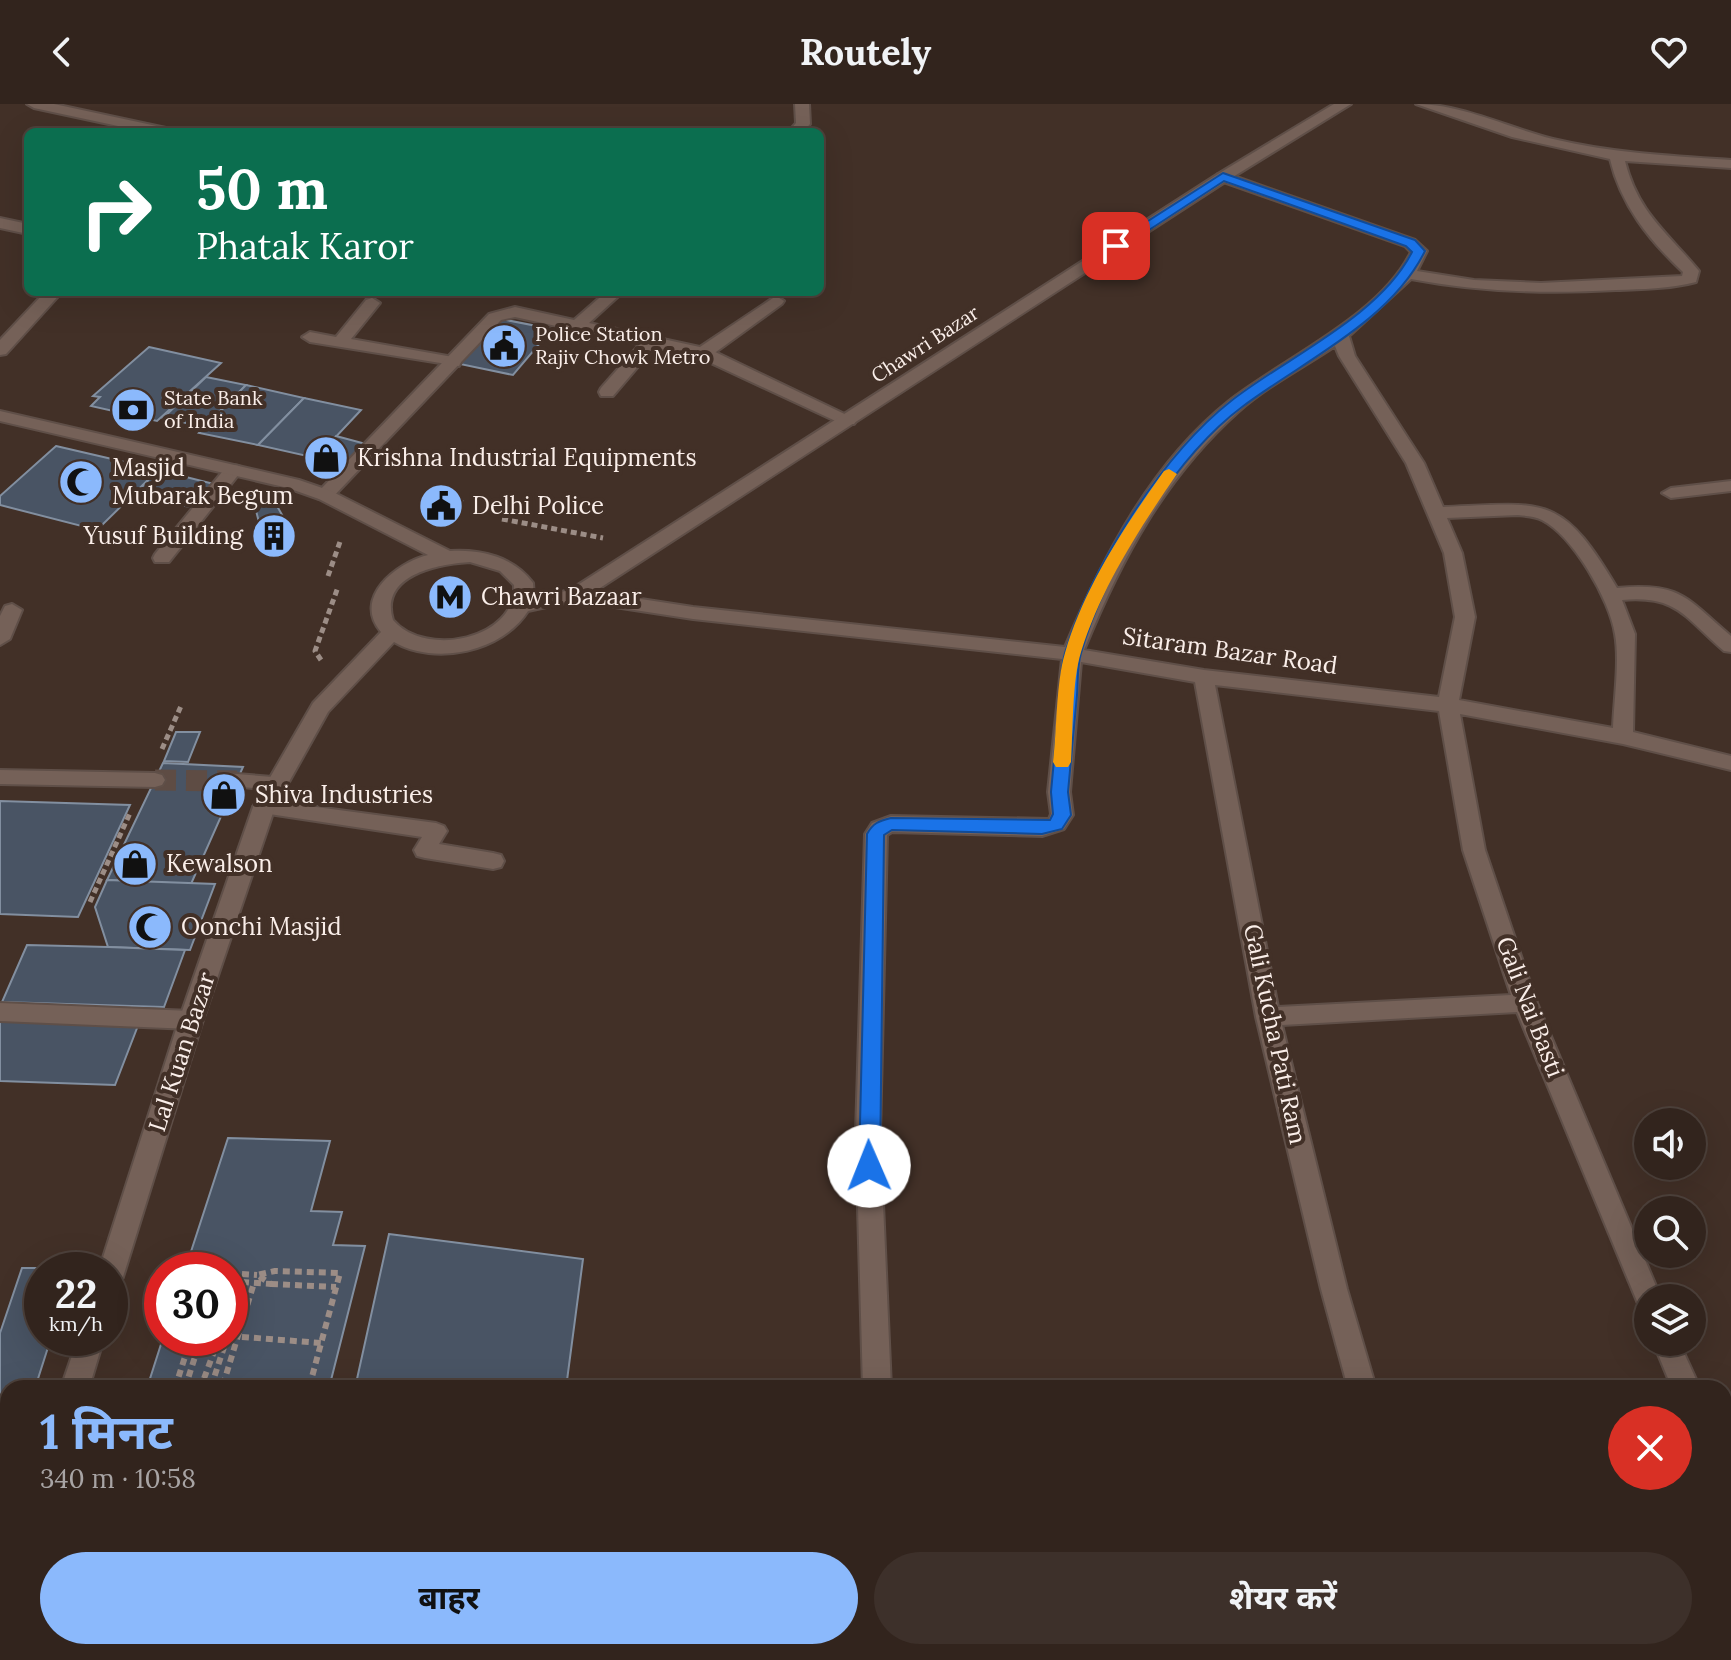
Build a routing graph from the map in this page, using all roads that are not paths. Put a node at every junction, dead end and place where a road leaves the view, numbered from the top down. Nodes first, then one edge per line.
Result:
1 (34, 104) edge
2 (802, 104) edge
3 (1344, 104) edge
4 (1423, 104) edge
5 (147, 128) edge
6 (799, 128) edge
7 (1617, 156) junction
8 (1731, 164) edge
9 (1223, 177) junction
10 (0, 223) edge
11 (24, 228) edge
12 (1408, 274) junction
13 (50, 296) edge
14 (611, 296) edge
15 (776, 301) dead end
16 (372, 303) dead end
17 (578, 325) junction
18 (1340, 335) junction
19 (310, 337) dead end
20 (652, 340) junction
21 (340, 342) junction
22 (0, 350) edge
23 (703, 353) junction
24 (453, 362) junction
25 (607, 392) dead end
26 (0, 416) edge
27 (848, 420) junction
28 (233, 470) junction
29 (1731, 486) edge
30 (1671, 493) dead end
31 (325, 495) junction
32 (1437, 513) junction
33 (446, 557) junction
34 (162, 558) dead end
35 (576, 595) junction
36 (1611, 595) junction
37 (524, 606) junction
38 (12, 610) dead end
39 (392, 632) junction
40 (0, 639) edge
41 (1731, 646) edge
42 (1072, 654) junction
43 (1204, 677) junction
44 (1448, 705) junction
45 (1623, 737) junction
46 (1731, 763) edge
47 (0, 777) edge
48 (150, 779) tunnel mouth
49 (237, 781) tunnel mouth
50 (278, 783) junction
51 (264, 807) junction
52 (493, 861) dead end
53 (1525, 1003) junction
54 (0, 1012) edge
55 (1268, 1017) junction
56 (191, 1020) junction
57 (118, 1252) edge
58 (1642, 1284) edge
59 (85, 1356) edge
60 (1672, 1356) edge
61 (78, 1380) edge
62 (877, 1380) edge
63 (1360, 1380) edge
64 (1683, 1380) edge

1 - 5 street
2 - 6 street
3 - 9 street, Chawri Bazar
4 - 7 street
7 - 8 street
7 - 12 street
9 - 12 street
9 - 27 street, Chawri Bazar
10 - 11 street
12 - 18 street
13 - 22 street
14 - 17 street
15 - 23 street
16 - 21 street
17 - 20 street
17 - 24 street
18 - 32 street
18 - 42 street
19 - 21 street
20 - 23 street
20 - 25 street
21 - 24 street
23 - 27 street
24 - 31 street
26 - 28 street
27 - 35 street, Chawri Bazar
28 - 31 street
28 - 34 street
29 - 30 street
31 - 33 street
32 - 36 street
32 - 44 street
33 - 37 street
33 - 39 street
35 - 37 street, Chawri Bazar
35 - 42 street, Sitaram Bazar Road
36 - 41 street
36 - 45 street
37 - 39 street
38 - 40 street
39 - 50 street, Lal Kuan Bazar
42 - 43 street, Sitaram Bazar Road
42 - 62 street
43 - 44 street, Sitaram Bazar Road
43 - 55 street, Gali Kucha Pati Ram
44 - 45 street, Sitaram Bazar Road
44 - 53 street, Gali Nai Basti
45 - 46 street, Sitaram Bazar Road
47 - 48 street
49 - 50 street
50 - 51 street, Lal Kuan Bazar
51 - 52 street
51 - 56 street, Lal Kuan Bazar
53 - 55 street
53 - 58 street, Gali Nai Basti
54 - 56 street
55 - 63 street, Gali Kucha Pati Ram
56 - 57 street, Lal Kuan Bazar
59 - 61 street
60 - 64 street

